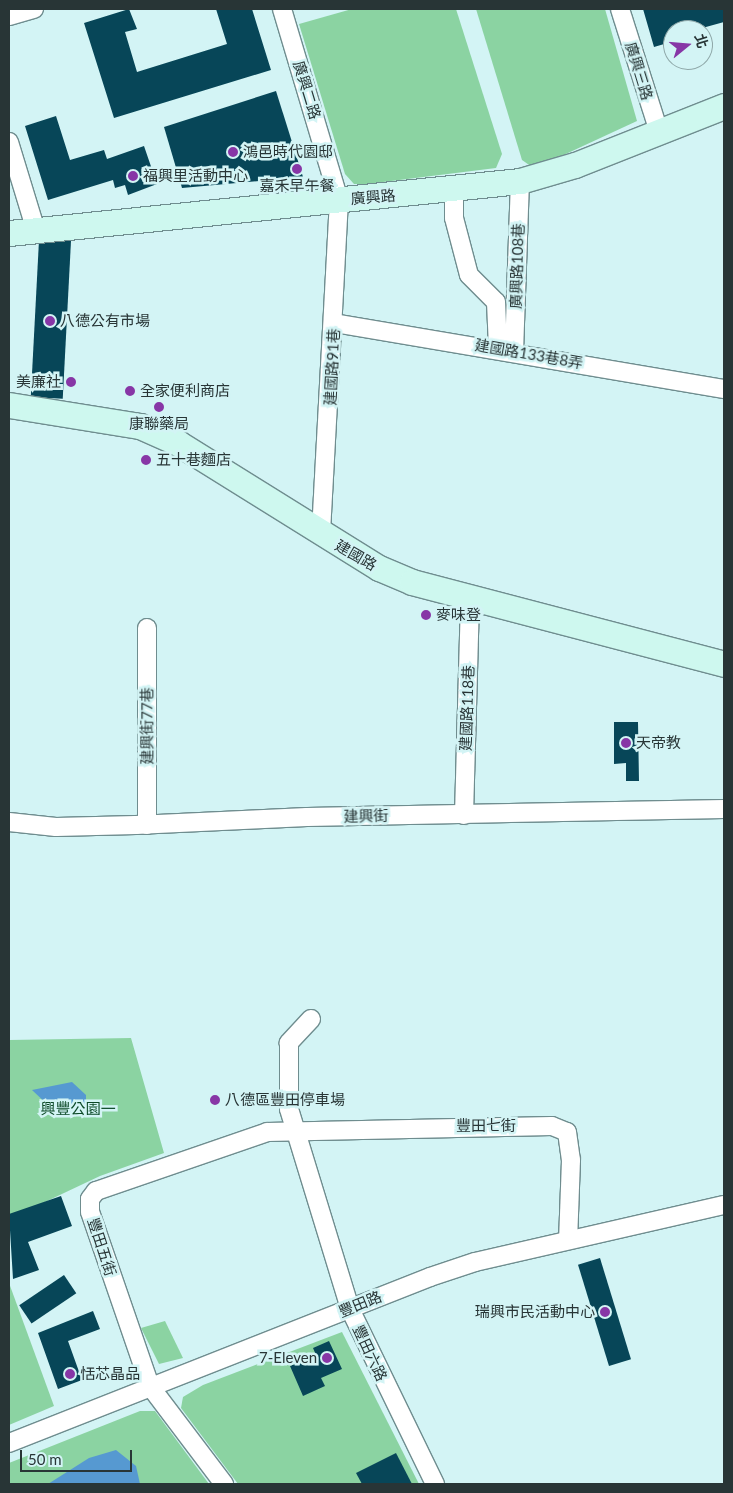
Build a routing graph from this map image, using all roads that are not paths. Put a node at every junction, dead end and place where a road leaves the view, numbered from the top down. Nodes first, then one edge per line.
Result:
1 (34, 9) edge
2 (282, 9) edge
3 (620, 9) edge
4 (9, 16) edge
5 (724, 106) edge
6 (659, 132) junction
7 (9, 142) edge
8 (520, 181) junction
9 (454, 190) junction
10 (339, 200) junction
11 (36, 231) junction
12 (9, 233) edge
13 (334, 323) junction
14 (506, 350) junction
15 (724, 389) edge
16 (9, 406) edge
17 (321, 534) junction
18 (470, 601) junction
19 (147, 628) dead end
20 (724, 664) edge
21 (724, 809) edge
22 (464, 815) junction
23 (9, 822) edge
24 (147, 825) junction
25 (311, 1019) dead end
26 (296, 1129) junction
27 (724, 1205) edge
28 (568, 1240) junction
29 (350, 1309) junction
30 (150, 1386) junction
31 (9, 1443) edge
32 (224, 1484) edge
33 (435, 1484) edge

1 - 4 street
2 - 10 street, 廣興二路
3 - 6 street, 廣興三路
5 - 6 street, 廣興路
6 - 8 street, 廣興路
7 - 11 street
8 - 9 street, 廣興路
8 - 14 street, 廣興路108巷
9 - 10 street, 廣興路
9 - 14 street
10 - 11 street, 廣興路
10 - 13 street, 建國路91巷
11 - 12 street, 廣興路
13 - 14 street, 建國路133巷8弄
13 - 17 street, 建國路91巷
14 - 15 street, 建國路133巷8弄
16 - 17 street, 建國路
17 - 18 street, 建國路
18 - 20 street, 建國路
18 - 22 street, 建國路118巷
19 - 24 street, 建興街77巷
21 - 22 street, 建興街
22 - 24 street, 建興街
23 - 24 street, 建興街
25 - 26 street, 豐田六路
26 - 28 street, 豐田七街
26 - 29 street, 豐田六路
26 - 30 street, 豐田五街
27 - 28 street, 豐田路
28 - 29 street, 豐田路
29 - 30 street, 豐田路
29 - 33 street, 豐田六路
30 - 31 street, 豐田路
30 - 32 street, 豐田五街

